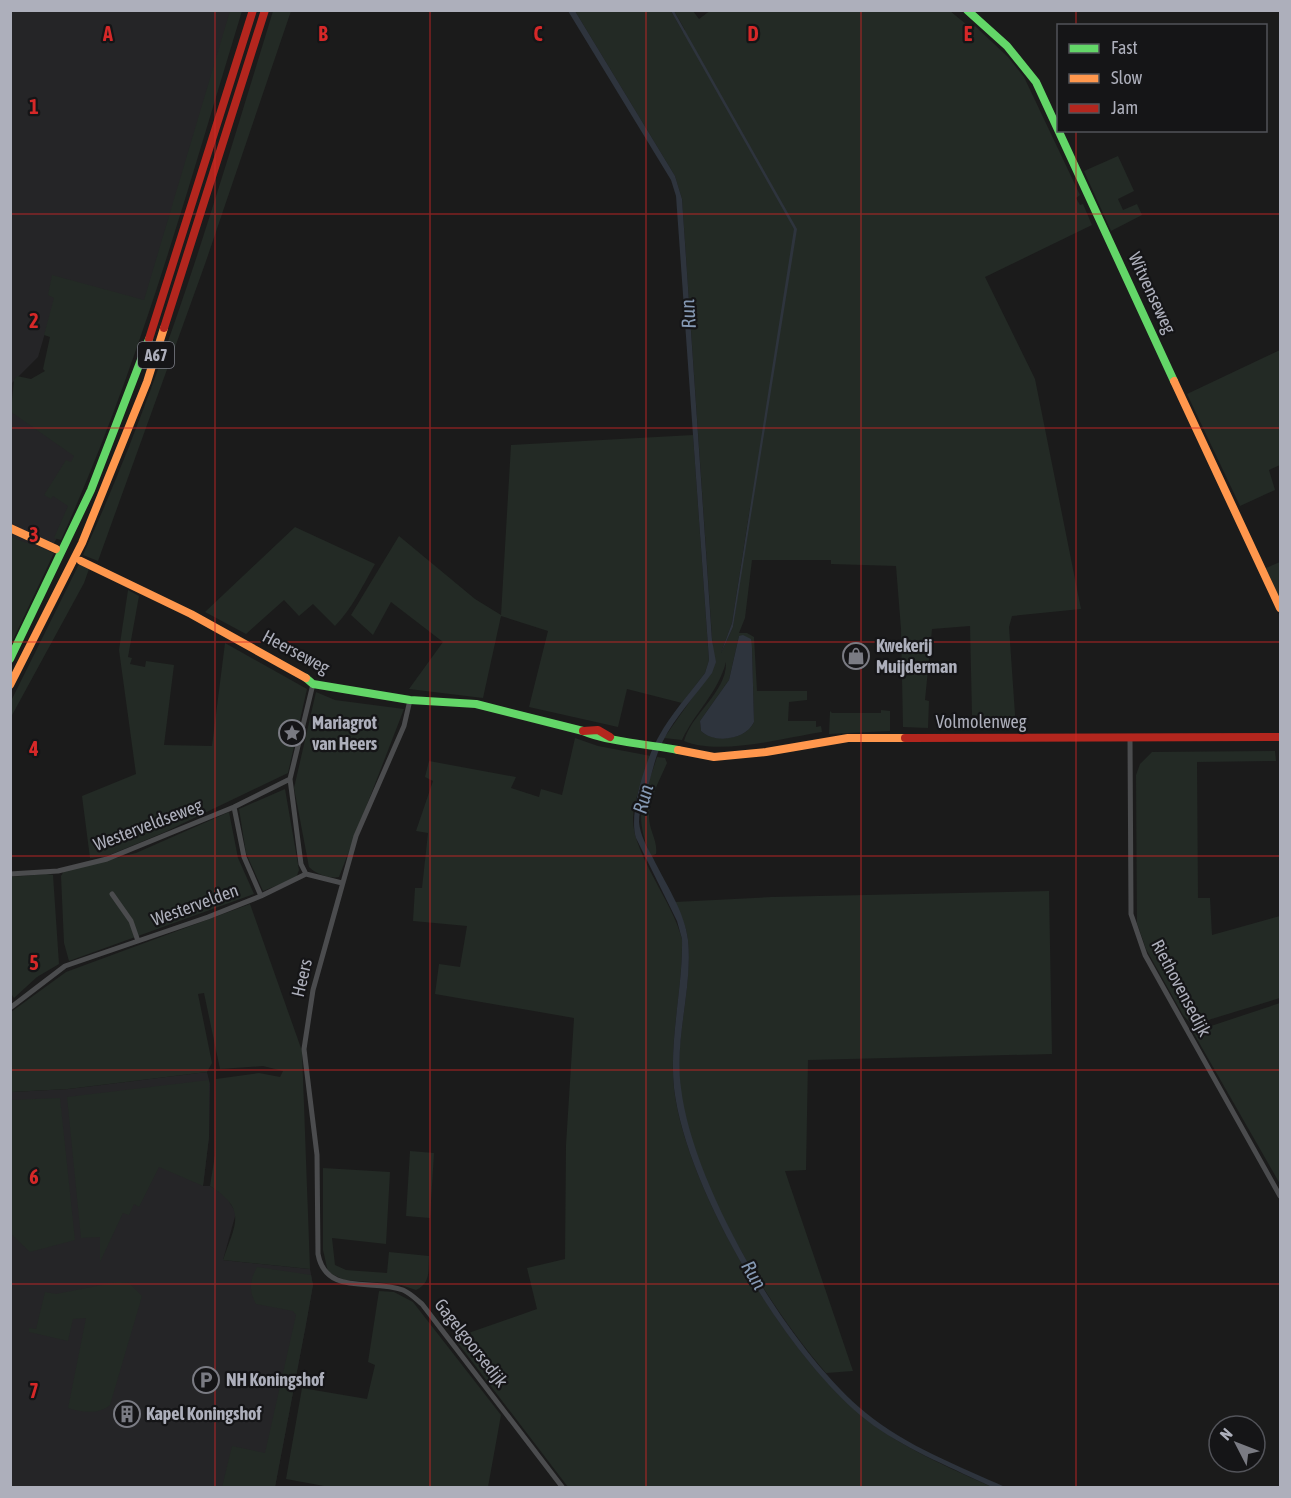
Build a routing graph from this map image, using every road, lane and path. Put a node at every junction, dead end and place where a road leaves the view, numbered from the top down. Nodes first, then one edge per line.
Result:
1 (253, 10) edge
2 (265, 10) edge
3 (968, 10) edge
4 (1057, 127) edge
5 (1059, 132) edge
6 (10, 528) edge
7 (56, 549) dead end
8 (81, 561) dead end
9 (1281, 608) edge
10 (10, 659) edge
11 (313, 684) junction
12 (10, 686) edge
13 (410, 700) junction
14 (1130, 737) junction
15 (1281, 737) edge
16 (682, 752) joint
17 (290, 779) junction
18 (234, 807) junction
19 (10, 874) edge
20 (306, 874) junction
21 (342, 883) junction
22 (112, 894) dead end
23 (261, 896) junction
24 (138, 941) junction
25 (11, 1006) edge
26 (1281, 1196) edge
27 (321, 1271) joint
28 (563, 1488) edge

1 - 10 main road, A67
2 - 12 main road, A67
3 - 4 main road, Witvenseweg
5 - 9 main road, Witvenseweg
6 - 7 main road
8 - 11 main road, Heerseweg
11 - 13 main road, Heerseweg
11 - 17 street
13 - 16 main road, Heerseweg
13 - 21 street, Heers
14 - 15 main road, Volmolenweg
14 - 16 main road, Volmolenweg
14 - 26 street, Riethovensedijk
17 - 18 street, Westerveldseweg
17 - 20 street
18 - 19 street, Westerveldseweg
18 - 23 street, Westervelden
20 - 21 street
20 - 23 street, Westervelden
21 - 27 street, Heers
22 - 24 street, Westervelden
23 - 24 street, Westervelden
24 - 25 street, Westervelden
27 - 28 street, Gagelgoorsedijk

